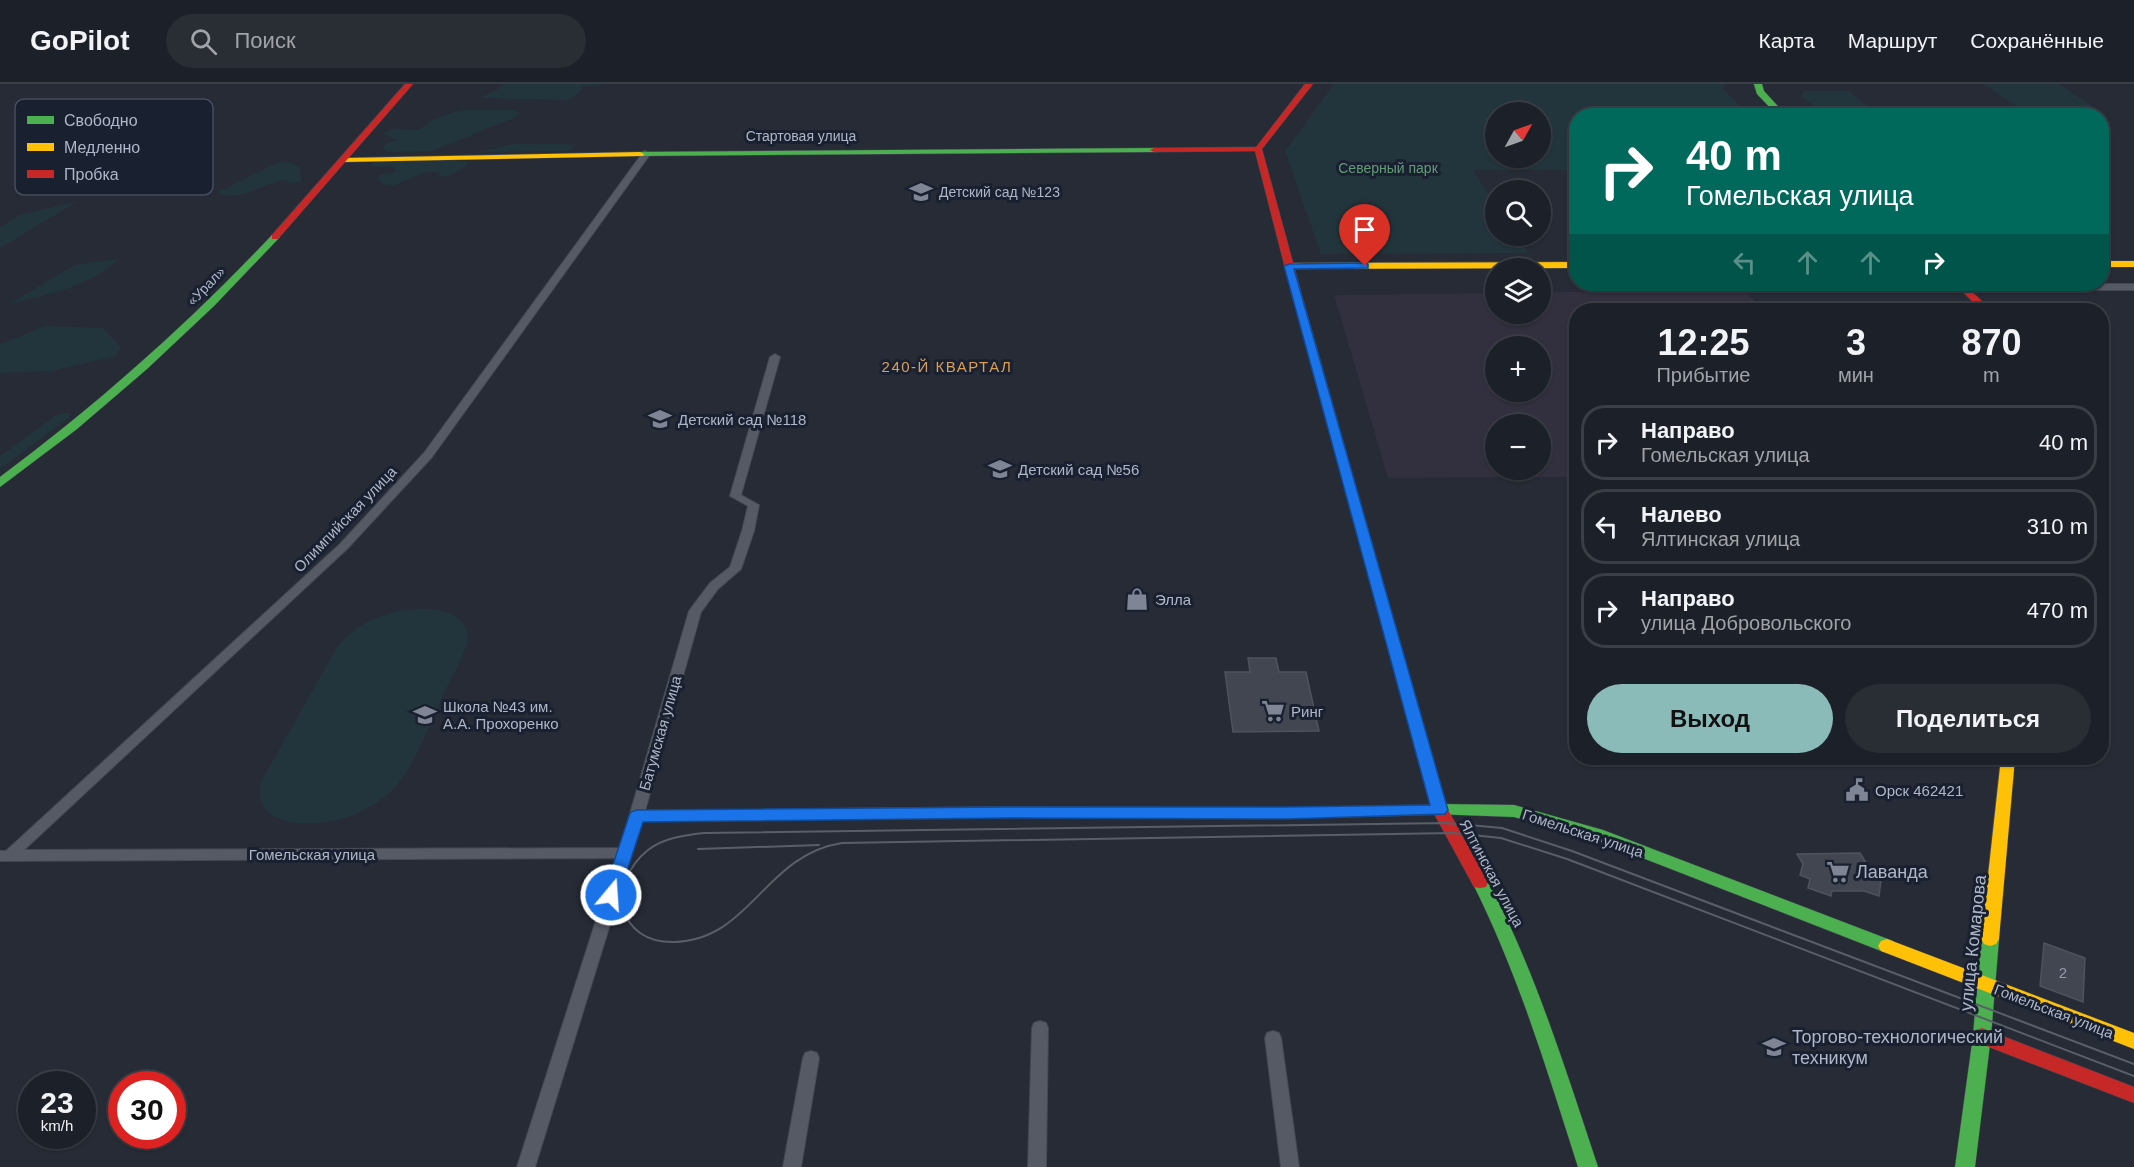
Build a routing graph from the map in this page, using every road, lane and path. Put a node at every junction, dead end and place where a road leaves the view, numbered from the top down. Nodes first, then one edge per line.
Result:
1 (409, 84) edge
2 (1309, 84) edge
3 (1758, 84) edge
4 (1776, 108) edge
5 (1258, 149) junction
6 (646, 153) junction
7 (345, 159) junction
8 (2109, 264) edge
9 (2134, 264) edge
10 (1569, 265) edge
11 (1289, 266) junction
12 (2109, 287) edge
13 (2134, 287) edge
14 (1968, 291) edge
15 (1979, 303) edge
16 (775, 357) dead end
17 (0, 483) edge
18 (2007, 765) edge
19 (1440, 810) junction
20 (637, 816) junction
21 (624, 854) junction
22 (4, 856) edge
23 (1985, 985) junction
24 (1040, 1028) dead end
25 (1982, 1036) junction
26 (1273, 1038) dead end
27 (2134, 1041) edge
28 (811, 1058) dead end
29 (2134, 1095) edge
30 (526, 1167) edge
31 (792, 1167) edge
32 (1037, 1167) edge
33 (1290, 1167) edge
34 (1588, 1167) edge
35 (1965, 1167) edge

1 - 7 main road, «Урал»
2 - 5 main road
3 - 4 main road
5 - 6 main road, Стартовая улица
5 - 11 main road, Ялтинская улица
6 - 7 main road, Стартовая улица
6 - 22 street, Олимпийская улица
7 - 17 main road, «Урал»
8 - 9 main road
10 - 11 main road
11 - 19 main road, Ялтинская улица
12 - 13 street
14 - 15 main road
16 - 20 street, Батумская улица
18 - 23 main road, улица Комарова
19 - 20 street, Гомельская улица
19 - 23 main road, Гомельская улица
19 - 34 main road, Ялтинская улица
20 - 21 street, Батумская улица
21 - 22 street, Гомельская улица
21 - 30 street, Батумская улица
23 - 25 main road, улица Комарова
23 - 27 main road, Гомельская улица
24 - 32 street
25 - 29 main road
25 - 35 main road, улица Комарова
26 - 33 street
28 - 31 street

